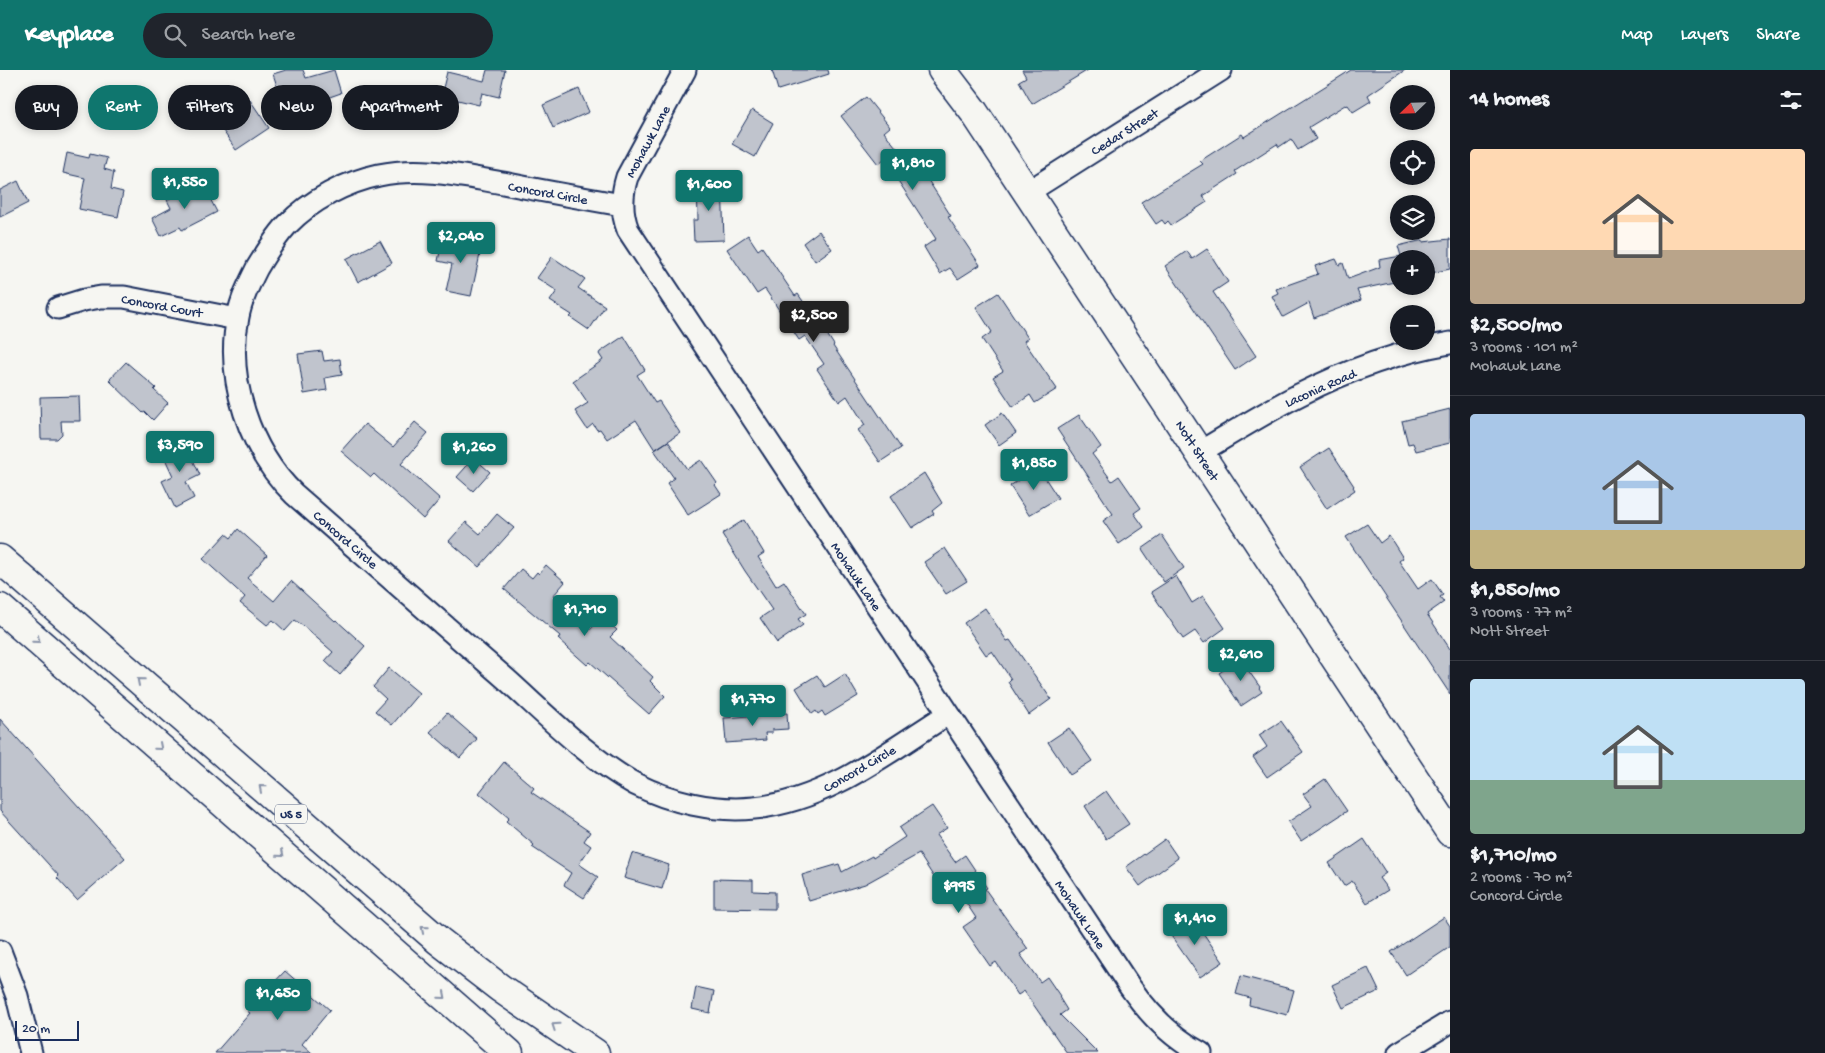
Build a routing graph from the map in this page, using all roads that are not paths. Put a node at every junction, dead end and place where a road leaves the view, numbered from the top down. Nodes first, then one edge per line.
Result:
1 (685, 70) edge
2 (942, 70) edge
3 (1221, 70) edge
4 (1028, 192) junction
5 (622, 205) junction
6 (58, 308) dead end
7 (237, 319) junction
8 (1450, 343) edge
9 (1200, 452) junction
10 (0, 559) edge
11 (0, 608) edge
12 (948, 714) junction
13 (1450, 832) edge
14 (0, 950) edge
15 (1450, 1022) edge
16 (32, 1053) edge
17 (509, 1053) edge
18 (595, 1053) edge
19 (1201, 1053) edge
20 (1399, 1053) edge

1 - 5 street, Mohawk Lane
2 - 4 main road, Nott Street
3 - 4 street, Cedar Street
4 - 9 main road, Nott Street
5 - 7 street, Concord Circle
5 - 12 street, Mohawk Lane
6 - 7 street, Concord Court
7 - 12 street, Concord Circle
8 - 9 street, Laconia Road
9 - 13 main road, Nott Street
18 -> 10 main road, US 5
11 -> 17 main road, US 5
12 - 19 street, Mohawk Lane
14 - 16 street
15 - 20 street

